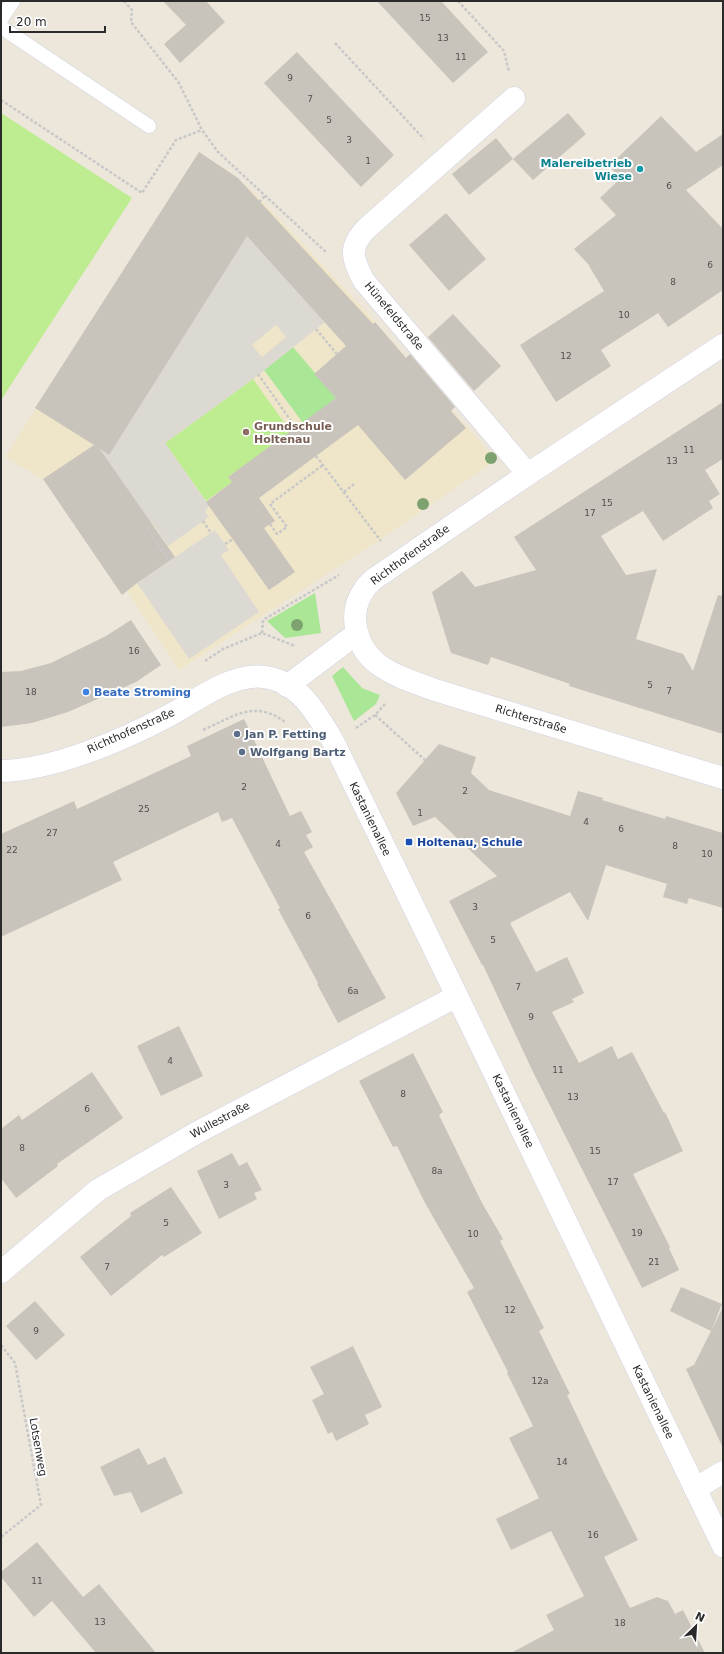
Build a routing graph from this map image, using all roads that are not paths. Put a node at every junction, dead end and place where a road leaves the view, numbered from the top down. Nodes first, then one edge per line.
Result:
1 (13, 1) edge
2 (1, 19) edge
3 (1, 27) edge
4 (514, 98) road end
5 (149, 126) dead end
6 (723, 345) edge
7 (528, 474) junction
8 (356, 634) junction
9 (287, 686) junction
10 (1, 771) edge
11 (723, 778) edge
12 (458, 996) junction
13 (1, 1272) edge
14 (723, 1472) edge
15 (695, 1489) junction
16 (723, 1546) edge

1 - 2 lane
3 - 5 lane
4 - 7 street, Hünefeldstraße
6 - 7 street, Richthofenstraße
7 - 8 street, Richthofenstraße
8 - 9 street
8 - 11 street, Richterstraße
9 - 10 street, Richthofenstraße
9 - 12 street, Kastanienallee
12 - 13 street, Wullestraße
12 - 15 street, Kastanienallee
14 - 15 street
15 - 16 street, Kastanienallee

